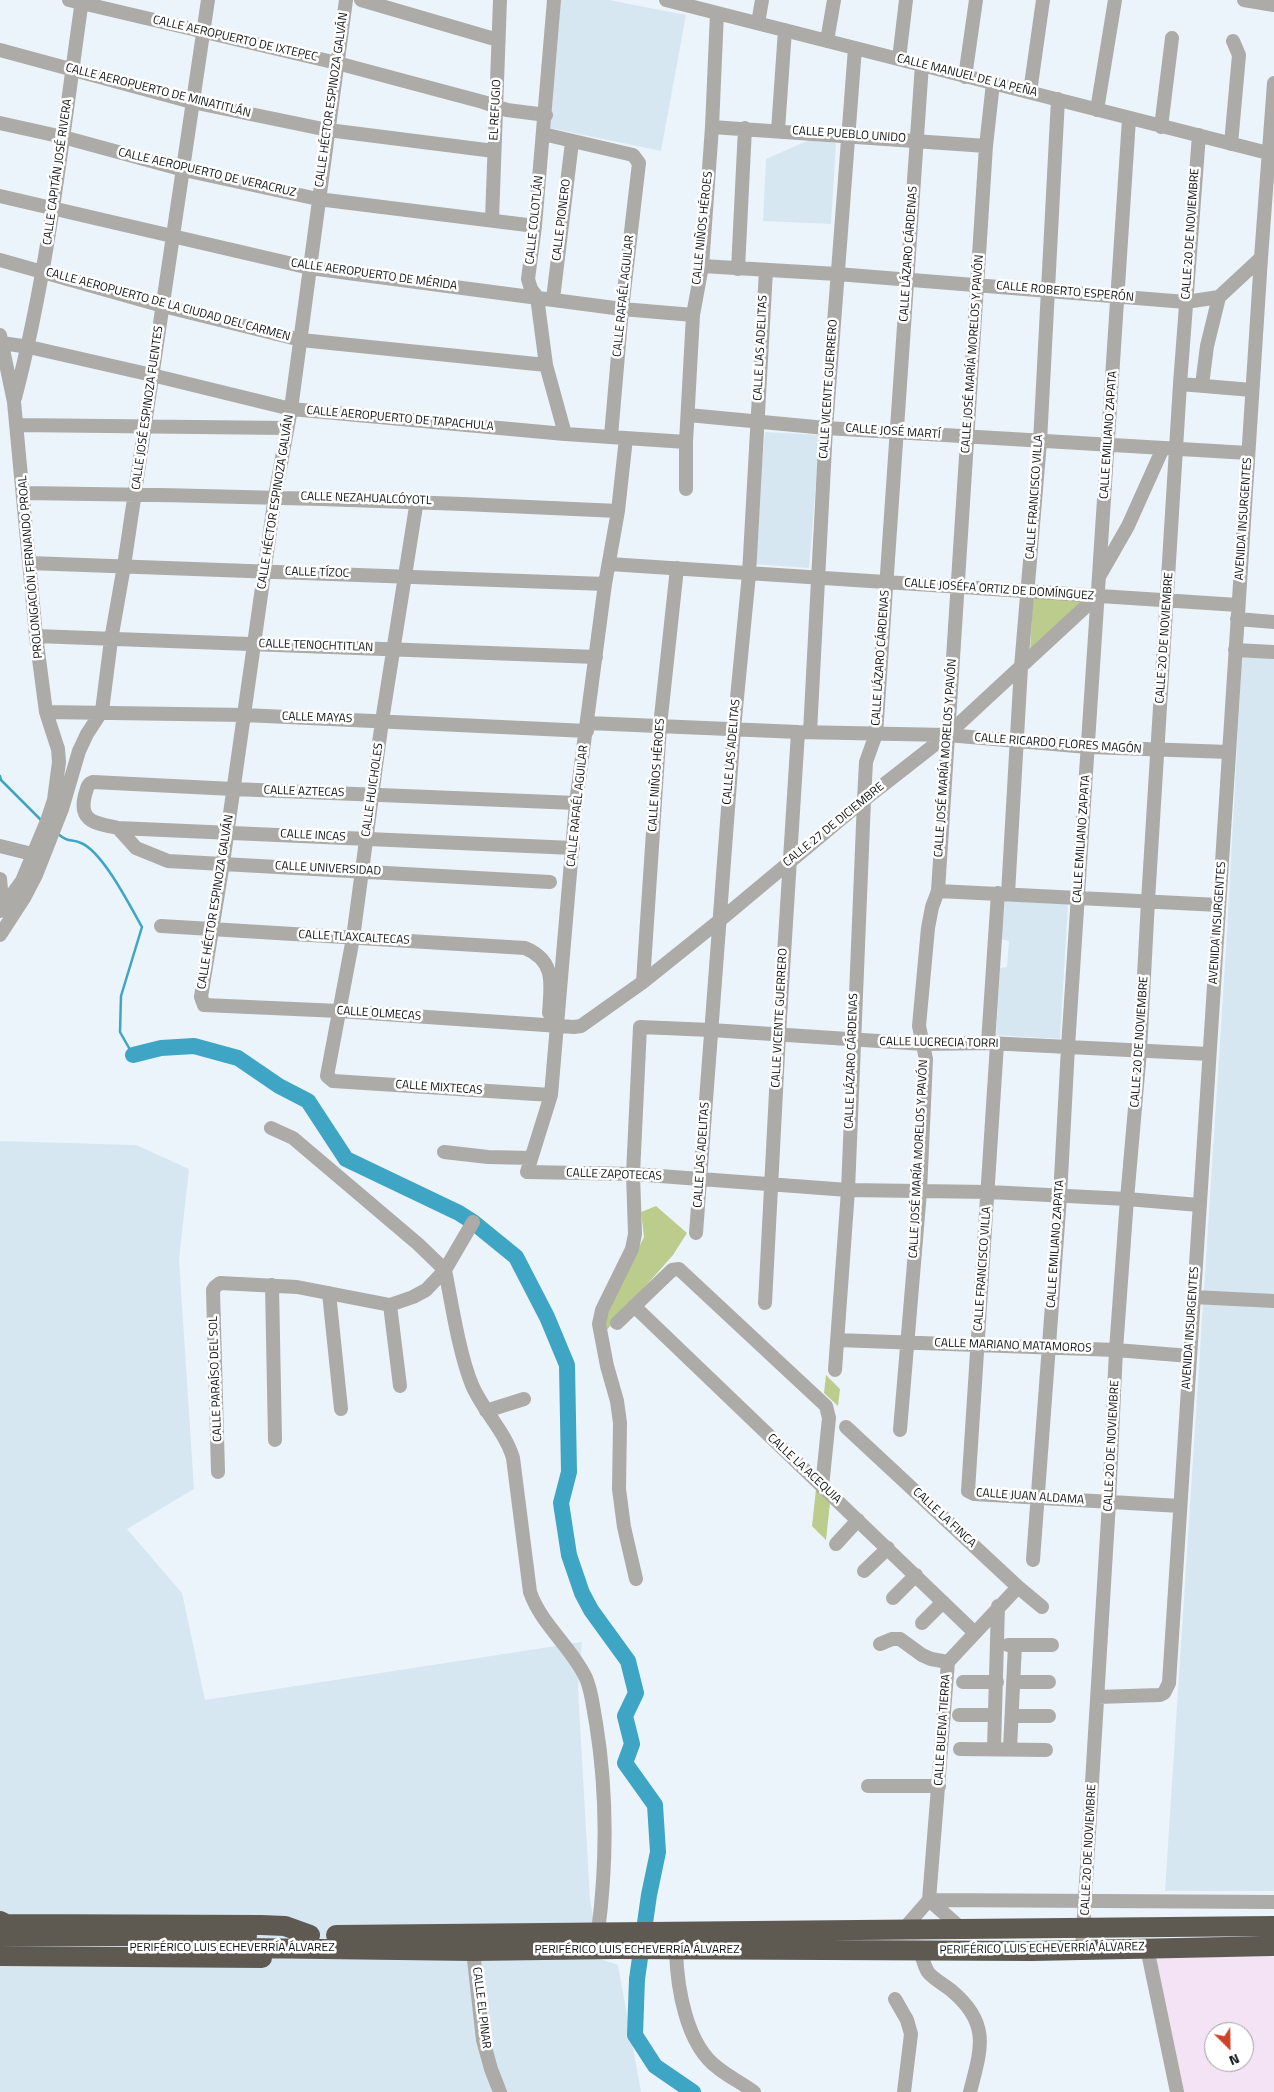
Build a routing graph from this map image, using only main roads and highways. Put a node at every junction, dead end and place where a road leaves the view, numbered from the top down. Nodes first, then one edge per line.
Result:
1 (1274, 1926) edge
2 (2, 1927) edge
3 (310, 1935) junction
4 (611, 1937) junction
5 (246, 1942) junction
6 (667, 1944) junction
7 (1274, 1946) edge
8 (342, 1948) junction
9 (4, 1953) edge

1 - 6 highway, PERIFÉRICO LUIS ECHEVERRÍA ÁLVAREZ
2 - 3 highway
2 - 5 highway, PERIFÉRICO LUIS ECHEVERRÍA ÁLVAREZ, bridge
2 - 9 highway
3 - 4 highway, PERIFÉRICO LUIS ECHEVERRÍA ÁLVAREZ
3 - 5 highway, PERIFÉRICO LUIS ECHEVERRÍA ÁLVAREZ
4 - 6 highway, PERIFÉRICO LUIS ECHEVERRÍA ÁLVAREZ
4 - 8 highway, PERIFÉRICO LUIS ECHEVERRÍA ÁLVAREZ
5 - 8 highway, PERIFÉRICO LUIS ECHEVERRÍA ÁLVAREZ
5 - 9 highway, PERIFÉRICO LUIS ECHEVERRÍA ÁLVAREZ
6 - 7 highway, PERIFÉRICO LUIS ECHEVERRÍA ÁLVAREZ
8 - 9 highway

